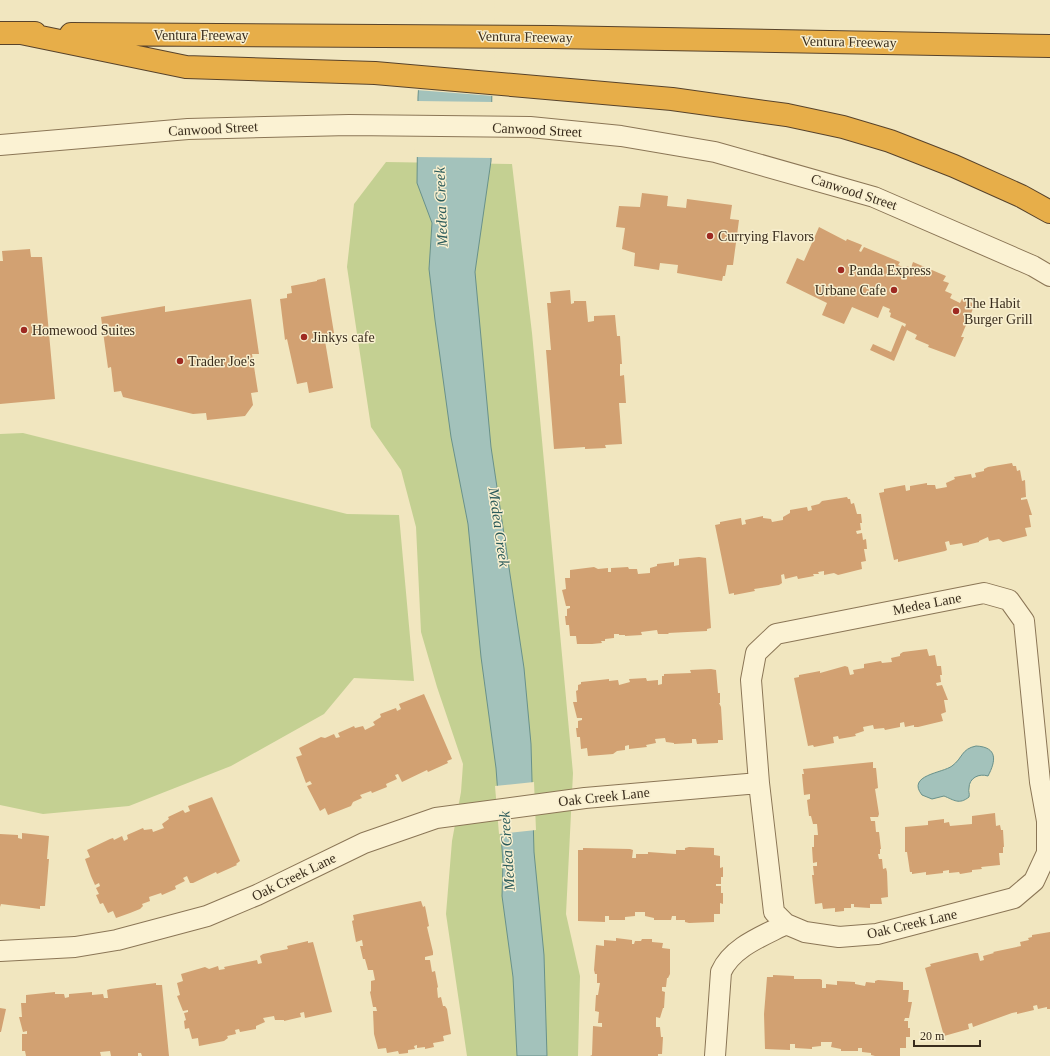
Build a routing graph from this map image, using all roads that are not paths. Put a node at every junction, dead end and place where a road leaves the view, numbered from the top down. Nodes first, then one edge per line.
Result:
1 (10, 33) edge
2 (1050, 46) edge
3 (0, 145) edge
4 (1050, 212) edge
5 (1050, 276) edge
6 (759, 783) junction
7 (1048, 821) edge
8 (786, 924) junction
9 (0, 951) edge
10 (715, 1056) edge

1 - 2 highway, Ventura Freeway
1 - 4 highway
3 - 5 street, Canwood Street
6 - 7 street, Medea Lane
6 - 8 street, Oak Creek Lane
6 - 9 street, Oak Creek Lane
7 - 8 street, Oak Creek Lane
8 - 10 street

